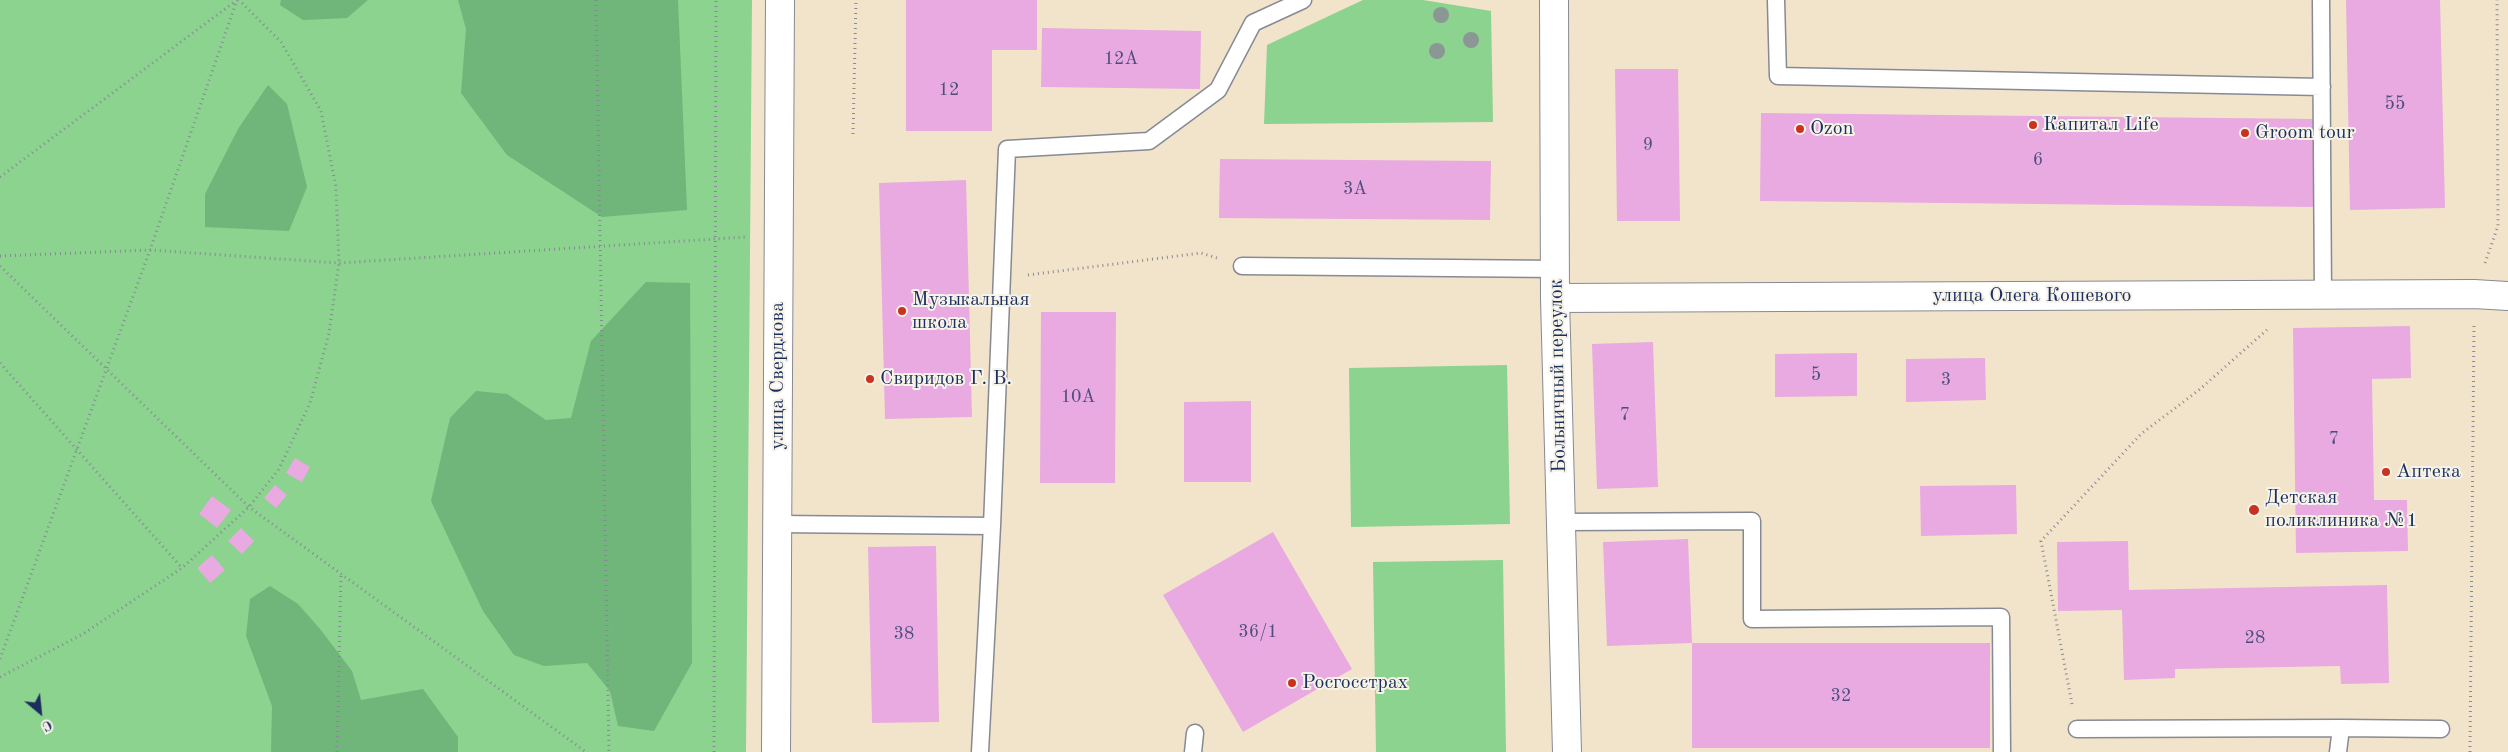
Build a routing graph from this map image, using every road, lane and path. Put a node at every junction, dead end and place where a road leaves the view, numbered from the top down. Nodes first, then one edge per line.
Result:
1 (238, 0) edge
2 (596, 0) edge
3 (716, 0) edge
4 (780, 0) edge
5 (856, 0) edge
6 (1303, 0) edge
7 (1554, 0) edge
8 (1776, 0) edge
9 (2321, 0) edge
10 (2497, 0) edge
11 (2322, 87) junction
12 (853, 134) dead end
13 (0, 178) edge
14 (779, 236) junction
15 (715, 239) junction
16 (600, 246) junction
17 (150, 250) junction
18 (0, 256) edge
19 (339, 263) junction
20 (0, 266) edge
21 (1242, 266) joint
22 (1556, 268) junction
23 (1001, 278) junction
24 (2474, 294) junction
25 (2323, 295) junction
26 (2508, 296) edge
27 (1556, 298) junction
28 (2272, 327) dead end
29 (0, 363) edge
30 (107, 367) junction
31 (76, 451) junction
32 (249, 507) junction
33 (1562, 522) junction
34 (777, 524) junction
35 (992, 526) junction
36 (182, 568) junction
37 (341, 574) junction
38 (0, 659) edge
39 (0, 677) edge
40 (2340, 728) junction
41 (2077, 729) joint
42 (2441, 729) dead end
43 (1195, 733) dead end
44 (337, 752) edge
45 (586, 752) edge
46 (609, 752) edge
47 (714, 752) edge
48 (776, 752) edge
49 (980, 752) edge
50 (1193, 752) edge
51 (1567, 752) edge
52 (2002, 752) edge
53 (2338, 752) edge
54 (2470, 752) edge

1 - 13 path
1 - 17 path
1 - 19 path
2 - 16 path
3 - 15 path
4 - 14 street, улица Свердлова
5 - 12 path
6 - 23 lane
7 - 22 street, Больничный переулок
8 - 11 lane
9 - 11 lane
10 - 24 path
11 - 25 lane
14 - 15 path
14 - 34 street, улица Свердлова
15 - 16 path
15 - 47 path
16 - 19 path
16 - 46 path
17 - 18 path
17 - 19 path
17 - 30 path
19 - 32 path
20 - 30 path
21 - 22 lane
21 - 23 path
22 - 27 street, Больничный переулок
23 - 35 lane
24 - 25 street, улица Олега Кошевого
24 - 26 street, улица Олега Кошевого
24 - 54 path
25 - 27 street, улица Олега Кошевого
27 - 33 street, Больничный переулок
28 - 41 path
29 - 31 path
30 - 31 path
30 - 32 path
31 - 36 path
31 - 38 path
32 - 36 path
32 - 37 path
33 - 51 street, Больничный переулок
33 - 52 lane
34 - 35 lane
34 - 48 street, улица Свердлова
35 - 49 lane
36 - 39 path
37 - 44 path
37 - 45 path
40 - 41 lane
40 - 42 lane
40 - 53 lane
43 - 50 lane

